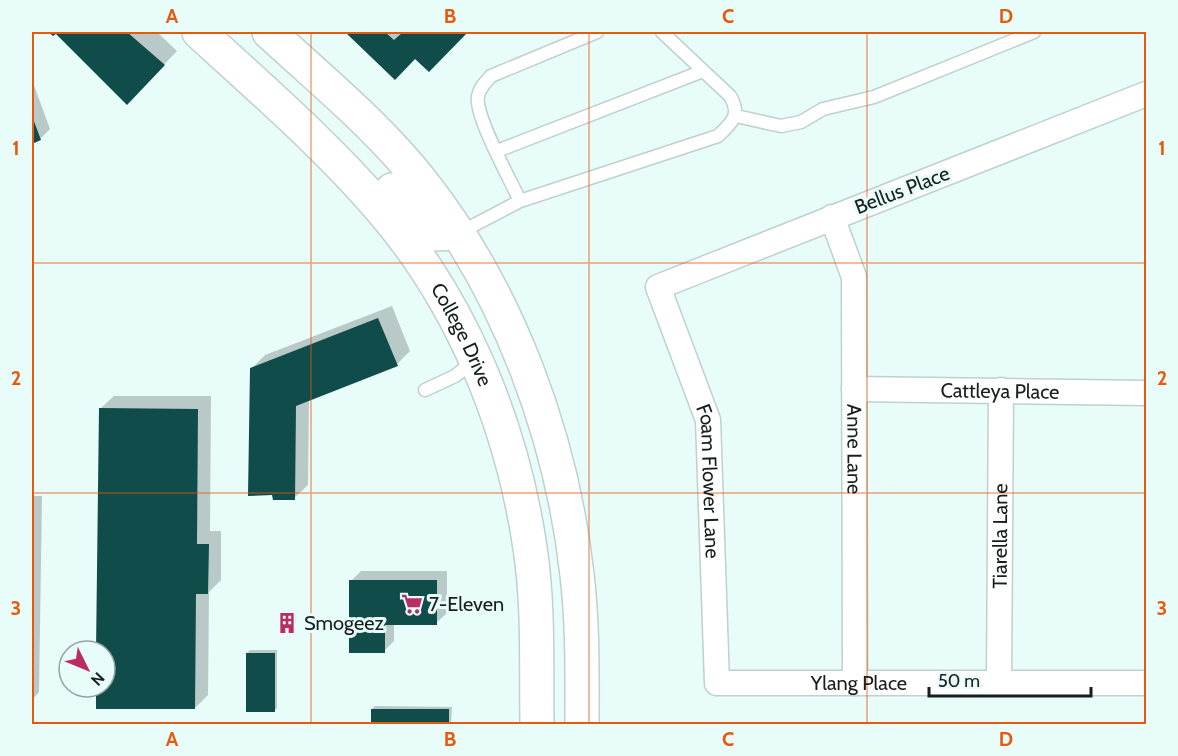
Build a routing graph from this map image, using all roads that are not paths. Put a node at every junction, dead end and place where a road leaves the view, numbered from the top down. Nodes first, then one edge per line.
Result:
1 (199, 32) edge
2 (270, 32) edge
3 (597, 32) edge
4 (662, 32) edge
5 (1034, 32) edge
6 (703, 71) junction
7 (1146, 95) edge
8 (1146, 104) edge
9 (736, 116) junction
10 (497, 151) junction
11 (336, 161) junction
12 (520, 201) junction
13 (832, 218) junction
14 (459, 233) junction
15 (658, 287) joint
16 (513, 341) junction
17 (475, 360) junction
18 (854, 389) junction
19 (424, 390) dead end
20 (1001, 390) junction
21 (1146, 393) edge
22 (717, 683) joint
23 (855, 683) junction
24 (999, 683) junction
25 (1146, 683) edge
26 (537, 724) edge
27 (582, 724) edge

1 - 11 main road, College Drive
2 - 14 main road
3 - 10 lane
4 - 6 lane
5 - 9 lane
6 - 9 lane
6 - 10 lane
7 - 8 street
7 - 13 street, Bellus Place
9 - 12 lane
10 - 12 lane
11 - 14 main road
11 - 17 main road, College Drive
12 - 14 lane
13 - 15 street, Bellus Place
13 - 18 street, Anne Lane
14 - 16 main road
15 - 22 street, Foam Flower Lane
16 - 17 main road
16 - 27 main road
17 - 19 lane
17 - 26 main road, College Drive
18 - 20 street, Cattleya Place
18 - 23 street, Anne Lane
20 - 21 street, Cattleya Place
20 - 24 street, Tiarella Lane
22 - 23 street, Ylang Place
23 - 24 street, Ylang Place
24 - 25 street, Ylang Place

